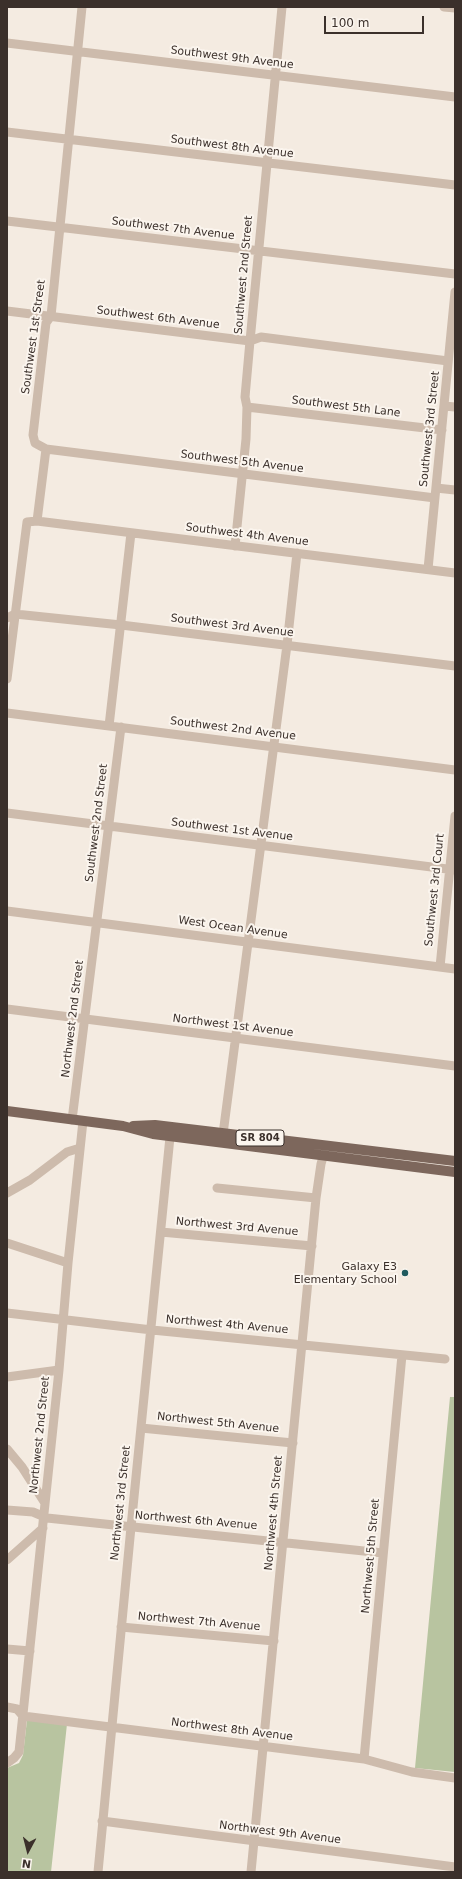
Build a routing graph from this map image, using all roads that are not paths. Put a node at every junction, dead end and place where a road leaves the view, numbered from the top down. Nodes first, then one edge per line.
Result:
1 (82, 7) edge
2 (282, 7) edge
3 (444, 7) edge
4 (455, 8) edge
5 (7, 43) edge
6 (76, 51) junction
7 (275, 76) junction
8 (455, 97) edge
9 (7, 132) edge
10 (68, 140) junction
11 (266, 163) junction
12 (455, 185) edge
13 (7, 221) edge
14 (60, 228) junction
15 (258, 251) junction
16 (455, 274) edge
17 (455, 292) edge
18 (7, 311) edge
19 (51, 316) junction
20 (453, 326) edge
21 (250, 341) junction
22 (448, 361) junction
23 (444, 406) junction
24 (247, 407) junction
25 (455, 407) edge
26 (442, 430) junction
27 (46, 450) junction
28 (242, 475) junction
29 (436, 488) junction
30 (455, 490) edge
31 (435, 498) junction
32 (37, 521) junction
33 (130, 533) junction
34 (236, 546) junction
35 (297, 553) junction
36 (428, 569) junction
37 (455, 573) edge
38 (11, 616) edge
39 (121, 625) junction
40 (287, 645) junction
41 (455, 666) edge
42 (7, 679) edge
43 (7, 713) edge
44 (109, 726) junction
45 (121, 728) junction
46 (273, 746) junction
47 (455, 770) edge
48 (7, 813) edge
49 (455, 816) edge
50 (110, 826) junction
51 (260, 846) junction
52 (452, 869) edge
53 (7, 911) edge
54 (97, 922) junction
55 (247, 942) junction
56 (440, 967) junction
57 (455, 969) edge
58 (7, 1009) edge
59 (85, 1019) junction
60 (236, 1038) junction
61 (455, 1066) edge
62 (7, 1111) edge
63 (72, 1120) junction
64 (83, 1121) junction
65 (123, 1126) junction
66 (223, 1134) junction
67 (170, 1137) junction
68 (80, 1148) junction
69 (397, 1154) junction
70 (324, 1157) junction
71 (455, 1160) edge
72 (455, 1172) edge
73 (217, 1188) dead end
74 (7, 1193) edge
75 (316, 1198) junction
76 (161, 1232) junction
77 (7, 1243) edge
78 (312, 1246) junction
79 (68, 1264) junction
80 (7, 1313) edge
81 (64, 1320) junction
82 (152, 1330) junction
83 (303, 1343) junction
84 (402, 1355) junction
85 (445, 1358) dead end
86 (59, 1370) junction
87 (7, 1377) edge
88 (141, 1428) junction
89 (293, 1442) junction
90 (7, 1449) edge
91 (45, 1503) junction
92 (7, 1510) edge
93 (44, 1517) junction
94 (130, 1527) junction
95 (43, 1528) junction
96 (284, 1542) junction
97 (383, 1553) junction
98 (7, 1560) edge
99 (121, 1627) junction
100 (274, 1641) junction
101 (7, 1649) edge
102 (30, 1651) junction
103 (7, 1707) edge
104 (23, 1716) junction
105 (112, 1726) junction
106 (264, 1746) junction
107 (364, 1759) junction
108 (7, 1764) edge
109 (455, 1778) edge
110 (102, 1821) junction
111 (254, 1842) junction
112 (455, 1867) edge
113 (98, 1872) edge
114 (252, 1872) edge

1 - 6 street, Southwest 1st Street
2 - 7 street, Southwest 2nd Street
3 - 4 street
5 - 6 street, Southwest 9th Avenue
6 - 7 street, Southwest 9th Avenue
6 - 10 street, Southwest 1st Street
7 - 8 street, Southwest 9th Avenue
7 - 11 street, Southwest 2nd Street
9 - 10 street, Southwest 8th Avenue
10 - 11 street, Southwest 8th Avenue
10 - 14 street, Southwest 1st Street
11 - 12 street, Southwest 8th Avenue
11 - 15 street, Southwest 2nd Street
13 - 14 street, Southwest 7th Avenue
14 - 15 street, Southwest 7th Avenue
14 - 19 street, Southwest 1st Street
15 - 16 street, Southwest 7th Avenue
15 - 21 street, Southwest 2nd Street
17 - 20 street, Southwest 3rd Street
18 - 19 street, Southwest 6th Avenue
19 - 21 street, Southwest 6th Avenue
19 - 27 street, Southwest 1st Street
20 - 22 street, Southwest 3rd Street
21 - 22 street, Southwest 6th Avenue
21 - 24 street, Southwest 2nd Street
22 - 23 street, Southwest 3rd Street
23 - 25 street
23 - 26 street, Southwest 3rd Street
24 - 26 street, Southwest 5th Lane
24 - 28 street, Southwest 2nd Street
26 - 29 street, Southwest 3rd Street
27 - 28 street, Southwest 5th Avenue
27 - 32 street
28 - 31 street, Southwest 5th Avenue
28 - 34 street, Southwest 2nd Street
29 - 30 street
29 - 31 street, Southwest 3rd Street
31 - 36 street, Southwest 3rd Street
32 - 33 street, Southwest 4th Avenue
32 - 38 street
33 - 34 street, Southwest 4th Avenue
33 - 39 street
34 - 35 street, Southwest 4th Avenue
35 - 36 street, Southwest 4th Avenue
35 - 40 street
36 - 37 street, Southwest 4th Avenue
38 - 39 street, Southwest 3rd Avenue
38 - 42 street
39 - 40 street, Southwest 3rd Avenue
39 - 44 street
40 - 41 street, Southwest 3rd Avenue
40 - 46 street
43 - 44 street, Southwest 2nd Avenue
44 - 45 street, Southwest 2nd Avenue
45 - 46 street, Southwest 2nd Avenue
45 - 50 street, Southwest 2nd Street
46 - 47 street, Southwest 2nd Avenue
46 - 51 street
48 - 50 street, Southwest 1st Avenue
49 - 52 street, Southwest 3rd Court
50 - 51 street, Southwest 1st Avenue
50 - 54 street, Southwest 2nd Street
51 - 52 street, Southwest 1st Avenue
51 - 55 street
52 - 56 street, Southwest 3rd Court
53 - 54 street, West Ocean Avenue
54 - 55 street, West Ocean Avenue
54 - 59 street, Northwest 2nd Street
55 - 56 street, West Ocean Avenue
55 - 60 street
56 - 57 street, West Ocean Avenue
58 - 59 street, Northwest 1st Avenue
59 - 60 street, Northwest 1st Avenue
59 - 63 street, Northwest 2nd Street
60 - 61 street, Northwest 1st Avenue
60 - 66 street
62 - 63 main road, SR 804
63 - 64 main road, SR 804
64 - 65 main road, SR 804
64 - 68 street, Northwest 2nd Street
65 - 66 main road, SR 804
65 - 67 main road, SR 804
66 - 69 main road, SR 804
67 - 70 main road, SR 804
67 - 76 street, Northwest 3rd Street
68 - 74 street
68 - 79 street, Northwest 2nd Street
69 - 70 main road
69 - 71 main road, SR 804
70 - 72 main road, SR 804
70 - 75 street, Northwest 4th Street
73 - 75 street
75 - 78 street, Northwest 4th Street
76 - 78 street, Northwest 3rd Avenue
76 - 82 street, Northwest 3rd Street
77 - 79 street
78 - 83 street, Northwest 4th Street
79 - 81 street, Northwest 2nd Street
80 - 81 street, Northwest 4th Avenue
81 - 82 street, Northwest 4th Avenue
81 - 86 street, Northwest 2nd Street
82 - 83 street, Northwest 4th Avenue
82 - 88 street, Northwest 3rd Street
83 - 84 street, Northwest 4th Avenue
83 - 89 street, Northwest 4th Street
84 - 85 street, Northwest 4th Avenue
84 - 97 street, Northwest 5th Street
86 - 87 street
86 - 91 street, Northwest 2nd Street
88 - 89 street, Northwest 5th Avenue
88 - 94 street, Northwest 3rd Street
89 - 96 street, Northwest 4th Street
90 - 91 street
91 - 93 street, Northwest 2nd Street
92 - 93 street, Northwest 6th Avenue
93 - 94 street, Northwest 6th Avenue
93 - 95 street, Northwest 2nd Street
94 - 96 street, Northwest 6th Avenue
94 - 99 street, Northwest 3rd Street
95 - 98 street
95 - 102 street, Northwest 2nd Street
96 - 97 street, Northwest 6th Avenue
96 - 100 street, Northwest 4th Street
97 - 107 street, Northwest 5th Street
99 - 100 street, Northwest 7th Avenue
99 - 105 street, Northwest 3rd Street
100 - 106 street, Northwest 4th Street
101 - 102 street
102 - 104 street, Northwest 2nd Street
103 - 104 street, Northwest 8th Avenue
104 - 105 street, Northwest 8th Avenue
104 - 108 street, Northwest 2nd Street
105 - 106 street, Northwest 8th Avenue
105 - 110 street, Northwest 3rd Street
106 - 107 street, Northwest 8th Avenue
106 - 111 street, Northwest 4th Street
107 - 109 street, Northwest 8th Avenue
110 - 111 street, Northwest 9th Avenue
110 - 113 street, Northwest 3rd Street
111 - 112 street, Northwest 9th Avenue
111 - 114 street, Northwest 4th Street

